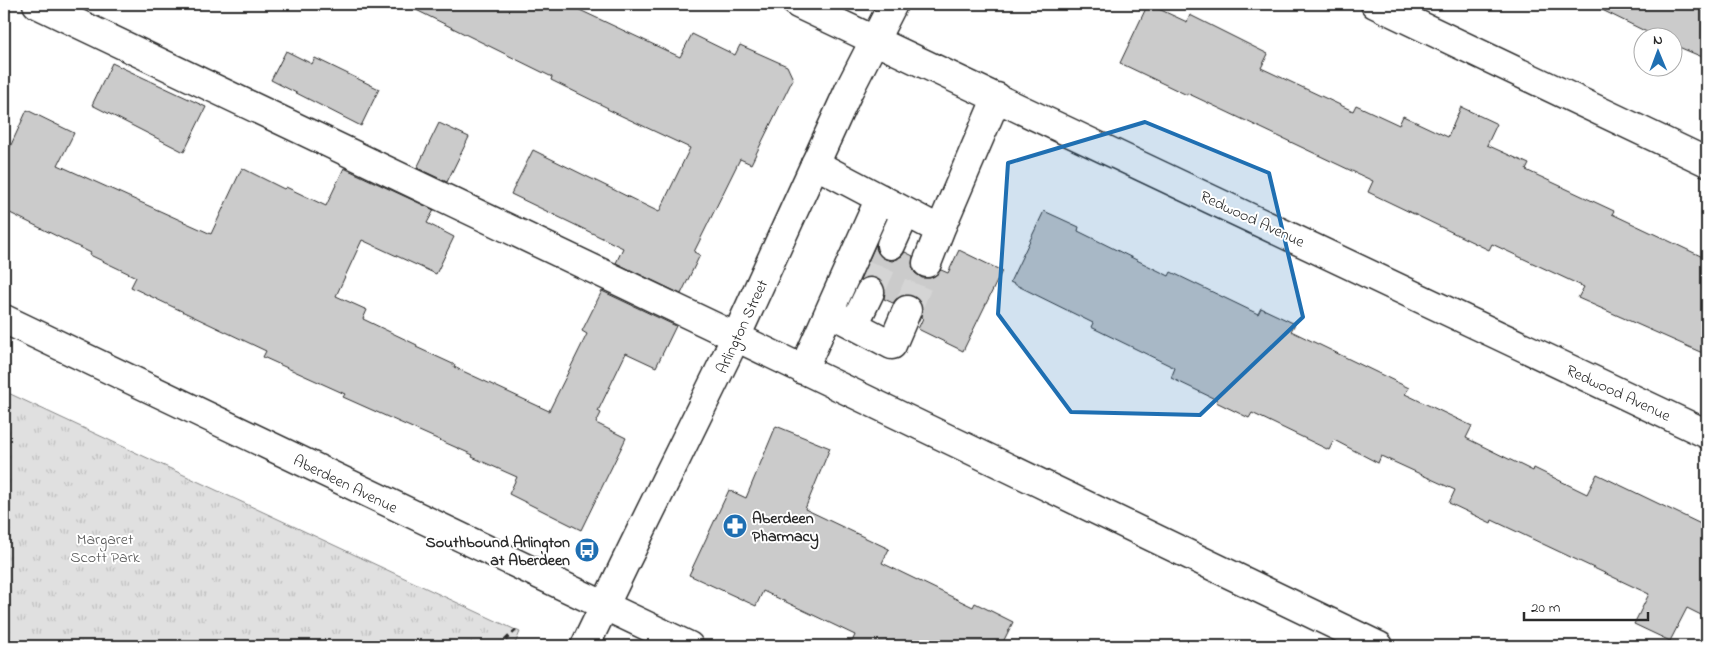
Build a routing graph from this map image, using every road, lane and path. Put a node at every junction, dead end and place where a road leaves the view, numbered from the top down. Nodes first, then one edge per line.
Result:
1 (38, 4) edge
2 (798, 4) edge
3 (893, 4) edge
4 (1375, 4) edge
5 (875, 41) junction
6 (997, 97) junction
7 (1707, 162) edge
8 (815, 164) junction
9 (880, 198) junction
10 (906, 212) junction
11 (940, 230) junction
12 (891, 245) tunnel mouth
13 (927, 263) tunnel mouth
14 (870, 292) tunnel mouth
15 (907, 310) tunnel mouth
16 (829, 312) junction
17 (4, 319) edge
18 (854, 325) junction
19 (736, 337) junction
20 (803, 370) junction
21 (1707, 434) edge
22 (605, 606) junction
23 (518, 628) dead end
24 (499, 646) edge
25 (585, 646) edge
26 (689, 646) edge
27 (1379, 646) edge

1 - 19 street
2 - 5 street, Redwood Avenue
3 - 5 street, Arlington Street
4 - 7 street
5 - 6 street, Redwood Avenue
5 - 8 street, Arlington Street
6 - 11 street
6 - 21 street, Redwood Avenue
8 - 9 street
8 - 19 street, Arlington Street
9 - 10 street
9 - 16 street
10 - 11 street
10 - 12 street
11 - 13 street
14 - 18 street
15 - 18 street
16 - 18 street
16 - 20 street
17 - 22 street, Aberdeen Avenue
19 - 20 street
19 - 22 street, Arlington Street
20 - 27 street
22 - 25 street, Arlington Street
22 - 26 street, Aberdeen Avenue
23 - 24 path

